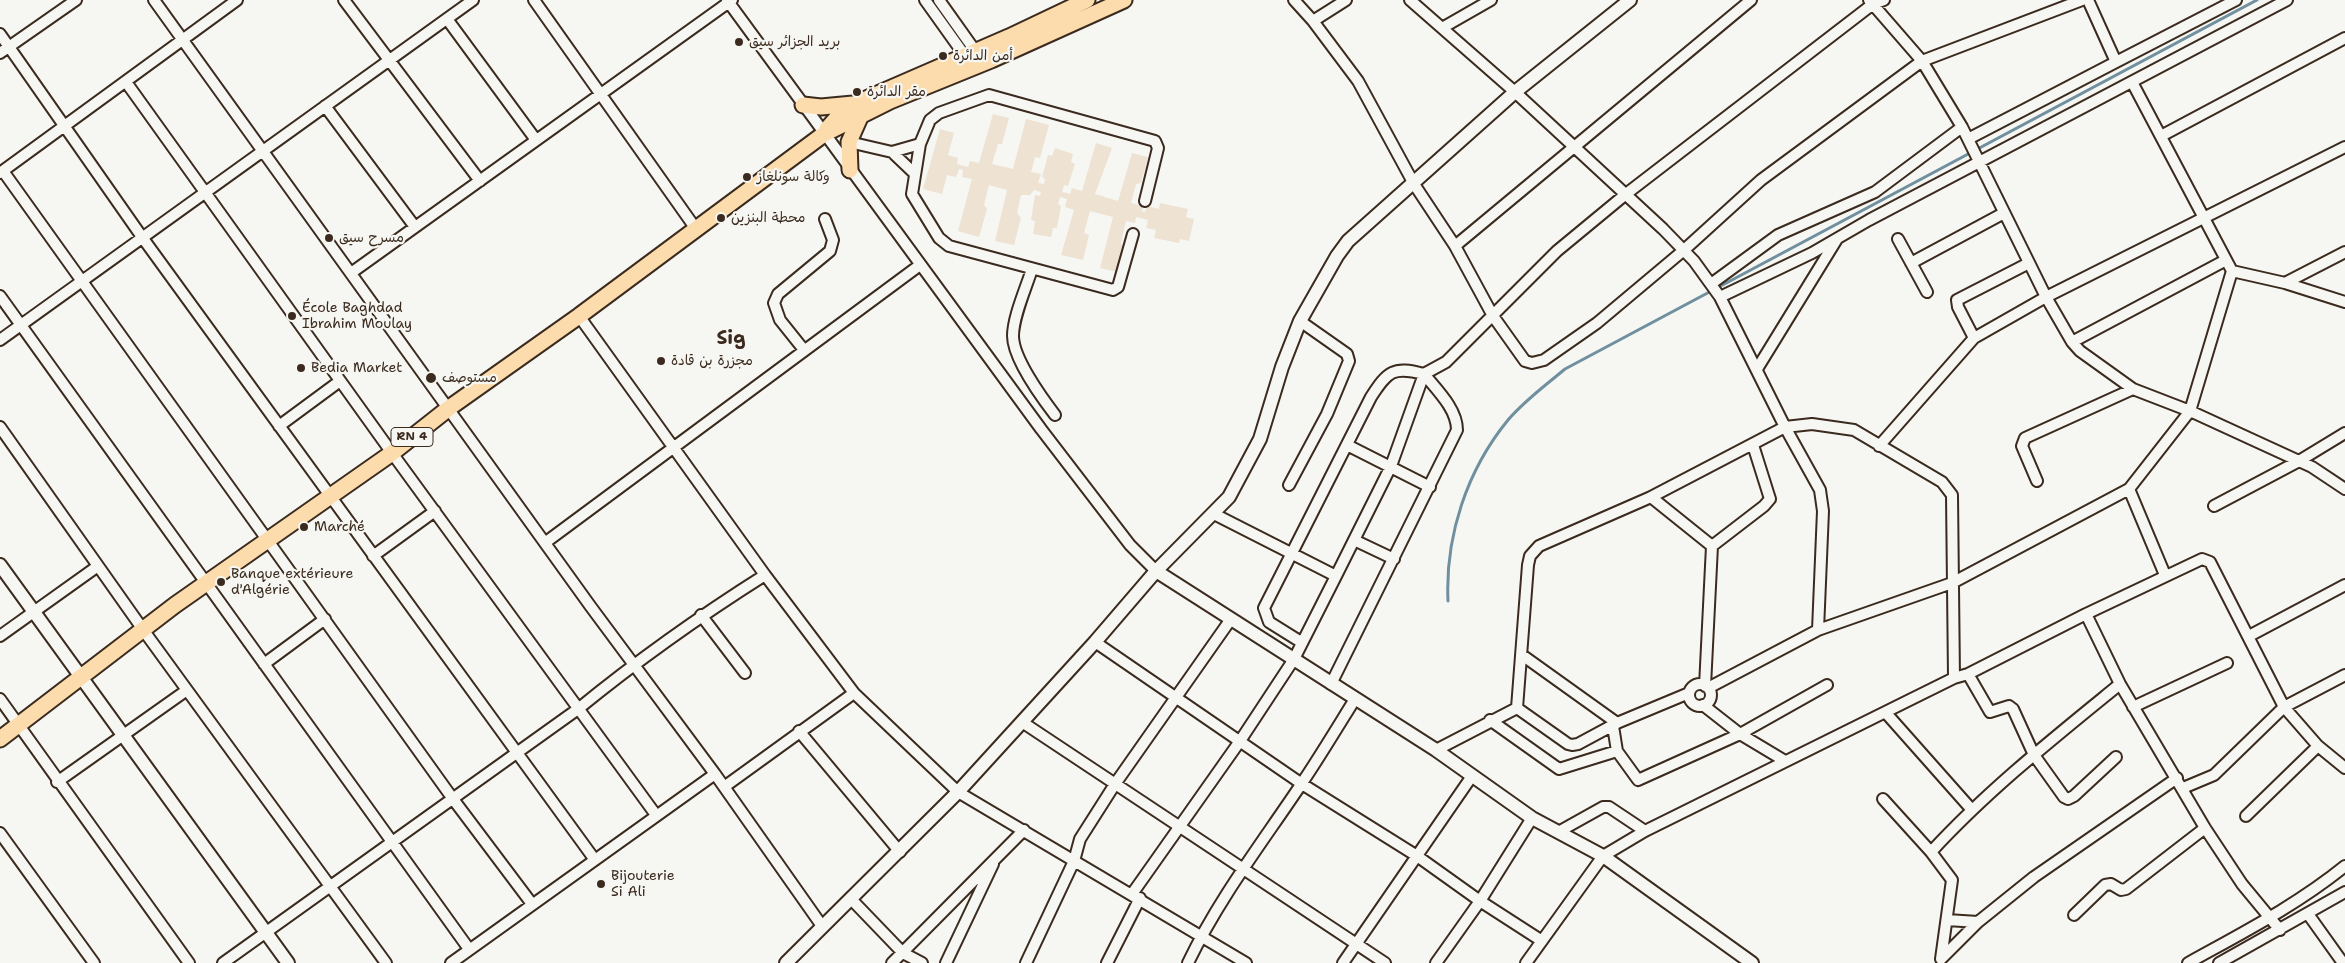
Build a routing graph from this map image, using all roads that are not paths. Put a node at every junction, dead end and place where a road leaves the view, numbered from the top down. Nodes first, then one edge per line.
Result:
1 (76, 0) edge
2 (154, 0) edge
3 (237, 0) edge
4 (344, 0) edge
5 (473, 0) edge
6 (534, 0) edge
7 (925, 0) edge
8 (939, 0) edge
9 (1087, 0) edge
10 (1124, 0) edge
11 (1294, 0) edge
12 (1346, 0) edge
13 (1410, 0) edge
14 (1490, 0) edge
15 (1630, 0) edge
16 (1751, 0) edge
17 (1884, 0) edge
18 (2082, 0) edge
19 (2088, 0) edge
20 (2236, 0) edge
21 (2287, 0) edge
22 (729, 1) edge
23 (1871, 2) edge
24 (447, 19) junction
25 (1313, 21) junction
26 (1442, 28) junction
27 (0, 34) edge
28 (2345, 38) edge
29 (183, 39) junction
30 (10, 47) junction
31 (0, 54) edge
32 (970, 54) junction
33 (391, 59) junction
34 (1922, 61) junction
35 (2116, 62) junction
36 (126, 82) junction
37 (2132, 82) junction
38 (1515, 92) junction
39 (601, 94) junction
40 (803, 105) junction
41 (326, 106) junction
42 (859, 109) junction
43 (1962, 126) junction
44 (64, 127) junction
45 (824, 134) junction
46 (2161, 136) junction
47 (1968, 138) junction
48 (536, 140) junction
49 (849, 142) junction
50 (920, 144) junction
51 (1573, 146) junction
52 (2345, 147) edge
53 (262, 151) junction
54 (892, 152) junction
55 (1978, 162) junction
56 (850, 170) junction
57 (1, 172) edge
58 (914, 173) junction
59 (480, 181) junction
60 (1414, 184) junction
61 (205, 192) junction
62 (1626, 194) junction
63 (1145, 201) dead end
64 (2004, 213) junction
65 (2205, 218) junction
66 (825, 219) dead end
67 (415, 227) junction
68 (696, 229) junction
69 (1133, 234) dead end
70 (142, 237) junction
71 (1837, 238) junction
72 (1898, 239) dead end
73 (1455, 246) junction
74 (1684, 250) junction
75 (2345, 252) edge
76 (2226, 260) junction
77 (1911, 263) junction
78 (2029, 263) junction
79 (920, 265) junction
80 (1032, 269) junction
81 (2232, 271) junction
82 (351, 273) junction
83 (81, 281) junction
84 (2285, 283) junction
85 (1711, 284) junction
86 (1927, 292) dead end
87 (0, 296) edge
88 (1720, 297) junction
89 (2046, 297) junction
90 (2345, 302) edge
91 (579, 316) junction
92 (1493, 316) junction
93 (1300, 321) junction
94 (21, 325) junction
95 (1974, 338) junction
96 (0, 340) edge
97 (2072, 342) junction
98 (804, 350) junction
99 (1757, 369) junction
100 (1424, 374) junction
101 (340, 381) junction
102 (2133, 389) junction
103 (449, 408) junction
104 (2190, 411) junction
105 (1055, 415) dead end
106 (279, 426) junction
107 (0, 427) edge
108 (1785, 428) junction
109 (2345, 433) edge
110 (1347, 445) junction
111 (1753, 445) junction
112 (1879, 446) junction
113 (675, 447) junction
114 (392, 453) junction
115 (2299, 461) junction
116 (1391, 466) junction
117 (2037, 481) dead end
118 (1289, 485) dead end
119 (1430, 487) junction
120 (2345, 488) edge
121 (2129, 489) junction
122 (329, 495) junction
123 (1651, 497) junction
124 (2214, 506) dead end
125 (435, 511) junction
126 (1214, 514) junction
127 (268, 538) junction
128 (1354, 540) junction
129 (546, 542) junction
130 (1712, 546) junction
131 (373, 556) junction
132 (1292, 556) junction
133 (1394, 559) junction
134 (0, 565) edge
135 (98, 566) junction
136 (1156, 571) junction
137 (765, 575) junction
138 (2165, 575) junction
139 (1336, 576) junction
140 (1952, 583) junction
141 (206, 584) junction
142 (2345, 585) edge
143 (34, 612) junction
144 (2086, 614) junction
145 (701, 615) junction
146 (1231, 618) junction
147 (325, 619) junction
148 (1818, 630) junction
149 (144, 631) junction
150 (0, 636) edge
151 (2249, 636) junction
152 (1095, 642) junction
153 (1301, 642) junction
154 (1522, 655) junction
155 (1294, 659) junction
156 (2227, 663) dead end
157 (264, 664) junction
158 (633, 665) junction
159 (745, 673) dead end
160 (1968, 674) junction
161 (2345, 675) edge
162 (81, 677) junction
163 (1954, 678) junction
164 (1331, 684) junction
165 (2120, 684) junction
166 (1827, 685) dead end
167 (1706, 687) junction
168 (187, 690) junction
169 (854, 693) junction
170 (1689, 693) junction
171 (0, 699) edge
172 (1176, 699) junction
173 (1355, 699) junction
174 (1703, 705) junction
175 (2133, 707) junction
176 (1518, 708) junction
177 (2284, 708) junction
178 (578, 709) junction
179 (1886, 713) junction
180 (1490, 720) junction
181 (1022, 722) junction
182 (1615, 725) junction
183 (18, 726) junction
184 (799, 731) junction
185 (1740, 734) junction
186 (123, 735) junction
187 (0, 739) edge
188 (1240, 741) junction
189 (2318, 746) junction
190 (1436, 750) junction
191 (1617, 751) junction
192 (516, 754) junction
193 (2034, 756) junction
194 (2116, 757) dead end
195 (1785, 761) junction
196 (2345, 768) edge
197 (715, 774) junction
198 (1472, 776) junction
199 (2177, 778) junction
200 (57, 782) junction
201 (1114, 784) junction
202 (1302, 784) junction
203 (724, 787) junction
204 (2183, 788) junction
205 (958, 792) junction
206 (453, 799) junction
207 (1883, 799) dead end
208 (1972, 810) junction
209 (656, 815) junction
210 (2246, 816) dead end
211 (1532, 818) junction
212 (1179, 827) junction
213 (2205, 828) junction
214 (1024, 830) junction
215 (1560, 831) junction
216 (1645, 831) junction
217 (0, 834) edge
218 (392, 842) junction
219 (900, 852) junction
220 (1931, 852) junction
221 (997, 856) junction
222 (1417, 856) junction
223 (1603, 856) junction
224 (595, 860) junction
225 (1074, 861) junction
226 (2345, 866) edge
227 (1243, 869) junction
228 (332, 886) junction
229 (2345, 892) edge
230 (1136, 896) junction
231 (852, 900) junction
232 (1480, 901) junction
233 (532, 904) junction
234 (2308, 914) junction
235 (2074, 915) dead end
236 (2270, 918) junction
237 (1947, 920) junction
238 (1978, 922) junction
239 (822, 926) junction
240 (2280, 930) junction
241 (266, 932) junction
242 (1201, 936) junction
243 (1542, 941) junction
244 (1357, 944) junction
245 (469, 949) junction
246 (902, 952) junction
247 (1939, 961) edge
248 (94, 963) edge
249 (189, 963) edge
250 (223, 963) edge
251 (288, 963) edge
252 (386, 963) edge
253 (451, 963) edge
254 (786, 963) edge
255 (892, 963) edge
256 (922, 963) edge
257 (946, 963) edge
258 (1026, 963) edge
259 (1107, 963) edge
260 (1188, 963) edge
261 (1246, 963) edge
262 (1343, 963) edge
263 (1385, 963) edge
264 (1436, 963) edge
265 (1526, 963) edge
266 (1752, 963) edge
267 (2188, 963) edge
268 (2219, 963) edge
269 (2343, 963) edge

1 - 30 street
2 - 29 street
3 - 29 street
4 - 33 street
5 - 24 street
6 - 39 street
7 - 32 street
8 - 32 street
9 - 32 main road, RN 4
10 - 42 main road, RN 4
11 - 25 street
12 - 25 street
13 - 26 street
14 - 26 street
15 - 38 street
16 - 51 street
17 - 23 street
18 - 34 street
19 - 35 street
20 - 35 street
21 - 37 street
22 - 39 street
22 - 40 street
23 - 34 street
23 - 62 street
24 - 33 street
24 - 48 street
25 - 60 street
26 - 38 street
27 - 30 street
28 - 46 street
29 - 36 street
29 - 53 street
30 - 31 street
30 - 44 street
32 - 42 main road, RN 4
33 - 41 street
33 - 59 street
34 - 43 street
34 - 74 street
35 - 47 street
36 - 44 street
36 - 61 street
37 - 46 street
37 - 55 street
38 - 51 street
38 - 60 street
39 - 48 street
39 - 68 street
40 - 42 main road
40 - 45 street
41 - 53 street
41 - 67 street
42 - 45 main road, RN 4
42 - 49 main road
43 - 47 street
43 - 85 street
44 - 57 street
44 - 70 street
45 - 56 street
45 - 68 main road, RN 4
46 - 65 street
47 - 55 street
48 - 59 street
49 - 54 street
49 - 56 main road
50 - 54 street
50 - 58 street
50 - 63 street
51 - 62 street
51 - 73 street
52 - 65 street
53 - 61 street
53 - 82 street
54 - 58 street
55 - 64 street
55 - 71 street
56 - 79 street
57 - 83 street
58 - 80 street
59 - 67 street
60 - 73 street
60 - 93 street
61 - 70 street
61 - 101 street
62 - 74 street
62 - 92 street
64 - 77 street
64 - 78 street
65 - 76 street
65 - 89 street
66 - 98 street
67 - 82 street
68 - 91 main road, RN 4
69 - 80 street
70 - 83 street
70 - 106 street
71 - 88 street
71 - 99 street
72 - 77 street
73 - 92 street
74 - 85 street
74 - 92 street
75 - 84 street
76 - 81 street
76 - 97 street
77 - 86 street
78 - 89 street
78 - 95 street
79 - 98 street
79 - 136 street
80 - 105 street
81 - 84 street
81 - 104 street
82 - 103 street
83 - 94 street
83 - 127 street
84 - 90 street
85 - 88 street
87 - 94 street
88 - 99 street
89 - 95 street
89 - 97 street
91 - 103 main road, RN 4
91 - 113 street
92 - 100 street
93 - 118 street
93 - 126 street
94 - 96 street
94 - 141 street
95 - 112 street
97 - 102 street
98 - 113 street
99 - 108 street
100 - 110 street
100 - 116 street
100 - 119 street
101 - 106 street
101 - 114 street
102 - 104 street
102 - 117 street
103 - 114 main road, RN 4
103 - 129 street
104 - 115 street
104 - 121 street
106 - 122 street
107 - 135 street
108 - 111 street
108 - 112 street
108 - 148 street
109 - 115 street
110 - 116 street
110 - 132 street
111 - 123 street
111 - 130 street
112 - 140 street
113 - 129 street
113 - 137 street
114 - 122 main road, RN 4
114 - 125 street
115 - 120 street
115 - 124 street
116 - 119 street
116 - 128 street
119 - 133 street
121 - 138 street
121 - 140 street
122 - 127 main road, RN 4
122 - 131 street
123 - 130 street
123 - 154 street
125 - 131 street
125 - 178 street
126 - 132 street
126 - 136 street
127 - 141 main road, RN 4
127 - 147 street
128 - 133 street
128 - 139 street
129 - 158 street
130 - 167 street
131 - 192 street
132 - 139 street
132 - 153 street
133 - 164 street
134 - 143 street
135 - 143 street
135 - 149 street
136 - 146 street
136 - 152 street
137 - 145 street
137 - 169 street
138 - 144 street
138 - 151 street
139 - 153 street
140 - 148 street
140 - 163 street
141 - 149 main road, RN 4
141 - 157 street
142 - 151 street
143 - 150 street
143 - 162 street
144 - 160 street
144 - 165 street
145 - 158 street
145 - 159 street
146 - 155 street
146 - 172 street
147 - 157 street
147 - 206 street
148 - 167 street
149 - 162 main road, RN 4
149 - 168 street
151 - 177 street
152 - 172 street
152 - 181 street
153 - 155 street
154 - 176 street
154 - 182 street
155 - 164 street
155 - 188 street
156 - 175 street
157 - 218 street
158 - 178 street
158 - 197 street
160 - 163 street
160 - 193 street
161 - 177 street
162 - 183 main road, RN 4
162 - 186 street
163 - 179 street
164 - 173 street
165 - 175 street
165 - 193 street
166 - 185 street
167 - 170 street
167 - 174 street
168 - 186 street
168 - 228 street
169 - 184 street
169 - 205 street
170 - 174 street
170 - 182 street
171 - 183 street
172 - 188 street
172 - 201 street
173 - 190 street
173 - 202 street
174 - 185 street
175 - 199 street
176 - 180 street
176 - 182 street
177 - 189 street
177 - 204 street
178 - 192 street
178 - 209 street
179 - 195 street
179 - 208 street
180 - 190 street
180 - 191 street
181 - 201 street
181 - 205 street
182 - 191 street
183 - 187 main road, RN 4
183 - 200 street
184 - 203 street
184 - 219 street
185 - 191 street
185 - 195 street
186 - 200 street
186 - 241 street
188 - 202 street
188 - 212 street
189 - 196 street
189 - 210 street
190 - 198 street
192 - 206 street
192 - 224 street
193 - 194 street
193 - 208 street
195 - 216 street
197 - 203 street
197 - 209 street
198 - 211 street
198 - 222 street
199 - 204 street
199 - 238 street
200 - 249 street
201 - 212 street
201 - 225 street
202 - 222 street
202 - 227 street
203 - 239 street
204 - 213 street
205 - 214 street
205 - 219 street
206 - 218 street
206 - 233 street
207 - 220 street
208 - 220 street
209 - 224 street
211 - 215 street
211 - 232 street
212 - 227 street
212 - 230 street
213 - 235 street
213 - 236 street
214 - 221 street
214 - 225 street
215 - 216 street
215 - 223 street
216 - 223 street
217 - 248 street
218 - 228 street
218 - 245 street
219 - 231 street
220 - 237 street
221 - 246 street
221 - 257 street
222 - 232 street
222 - 244 street
223 - 243 street
223 - 266 street
224 - 233 street
225 - 230 street
225 - 258 street
226 - 236 street
227 - 242 street
227 - 244 street
228 - 241 street
228 - 252 street
229 - 234 street
230 - 242 street
230 - 259 street
231 - 239 street
231 - 246 street
232 - 243 street
232 - 264 street
233 - 245 street
234 - 240 street
234 - 269 street
236 - 240 street
236 - 267 street
237 - 238 street
237 - 247 street
238 - 247 street
239 - 254 street
240 - 268 street
241 - 250 street
241 - 251 street
242 - 260 street
242 - 261 street
243 - 265 street
244 - 262 street
244 - 263 street
245 - 253 street
246 - 255 street
246 - 256 street

